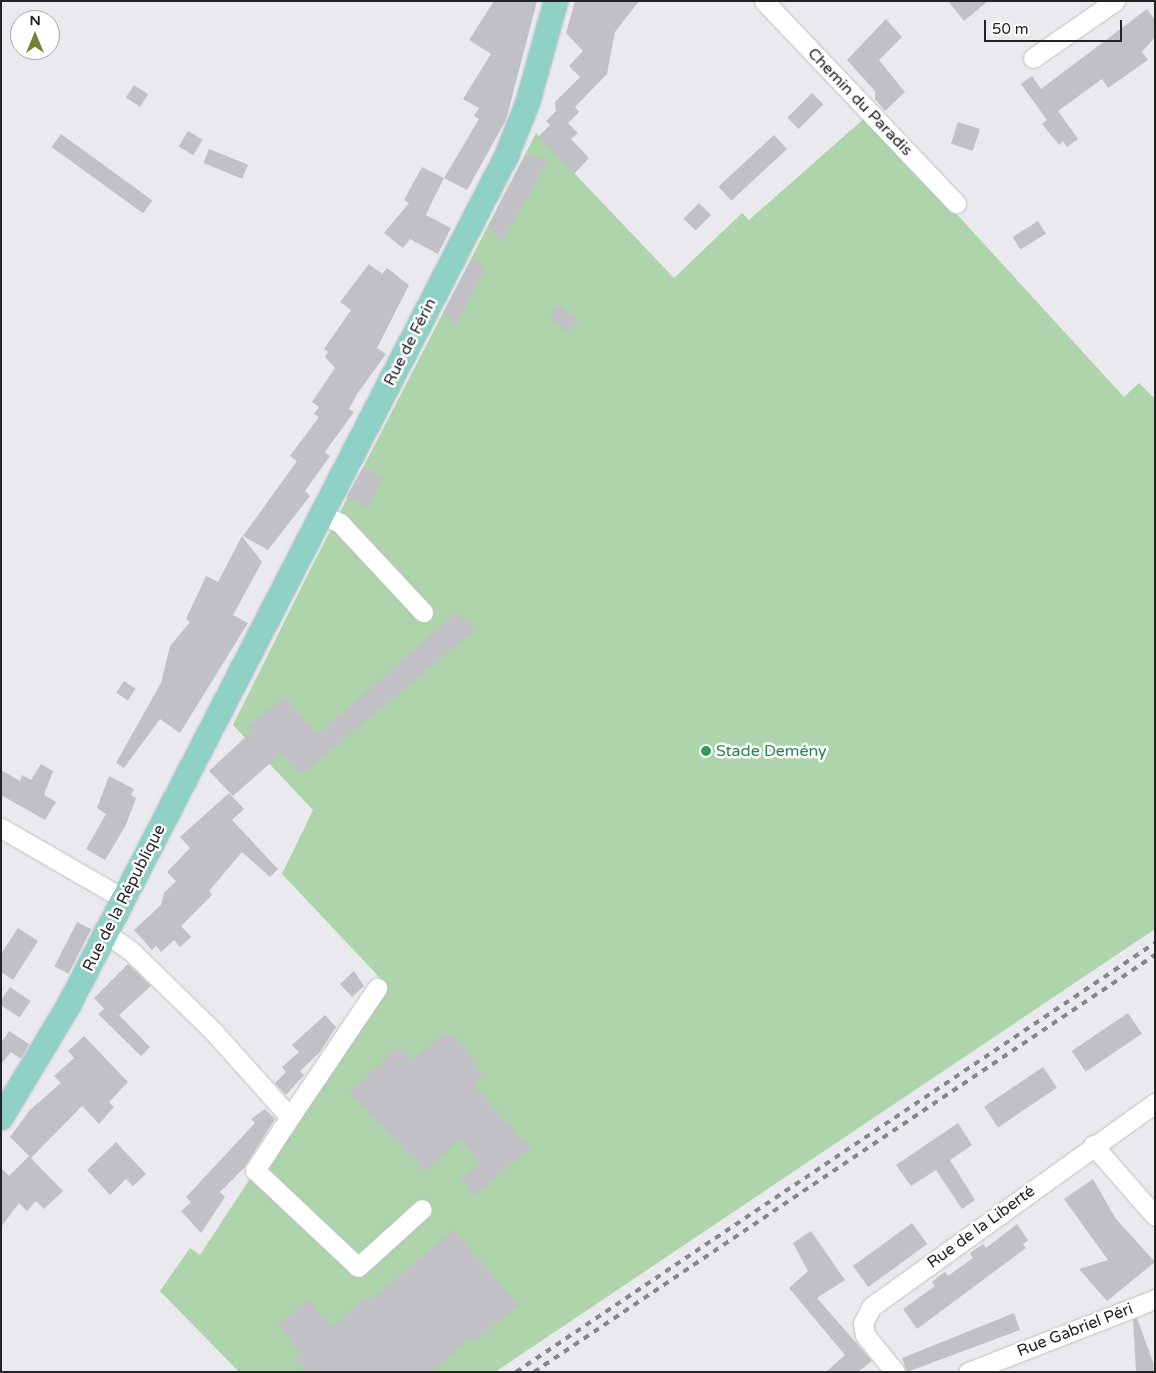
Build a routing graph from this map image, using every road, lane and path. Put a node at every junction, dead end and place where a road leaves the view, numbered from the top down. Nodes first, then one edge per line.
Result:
1 (556, 1) edge
2 (764, 1) edge
3 (1115, 1) edge
4 (1033, 58) dead end
5 (956, 203) dead end
6 (322, 514) junction
7 (423, 612) dead end
8 (239, 674) joint
9 (1, 828) edge
10 (124, 898) junction
11 (106, 933) junction
12 (377, 988) dead end
13 (1155, 1103) edge
14 (290, 1117) junction
15 (1, 1118) edge
16 (1093, 1144) junction
17 (422, 1210) dead end
18 (1155, 1216) edge
19 (1155, 1299) edge
20 (895, 1372) edge
21 (968, 1372) edge

1 - 6 main road, Rue de Férin
2 - 5 street, Chemin du Paradis
3 - 4 street
6 - 7 street
6 - 8 main road, Rue de Férin
8 - 10 main road, Rue de la République
9 - 10 street
10 - 11 main road, Rue de la République
11 - 14 street
11 - 15 main road, Rue de la République
12 - 14 street
13 - 16 street, Rue de la Liberté
14 - 17 street
16 - 18 street
16 - 20 street, Rue de la Liberté
19 - 21 street, Rue Gabriel Péri

